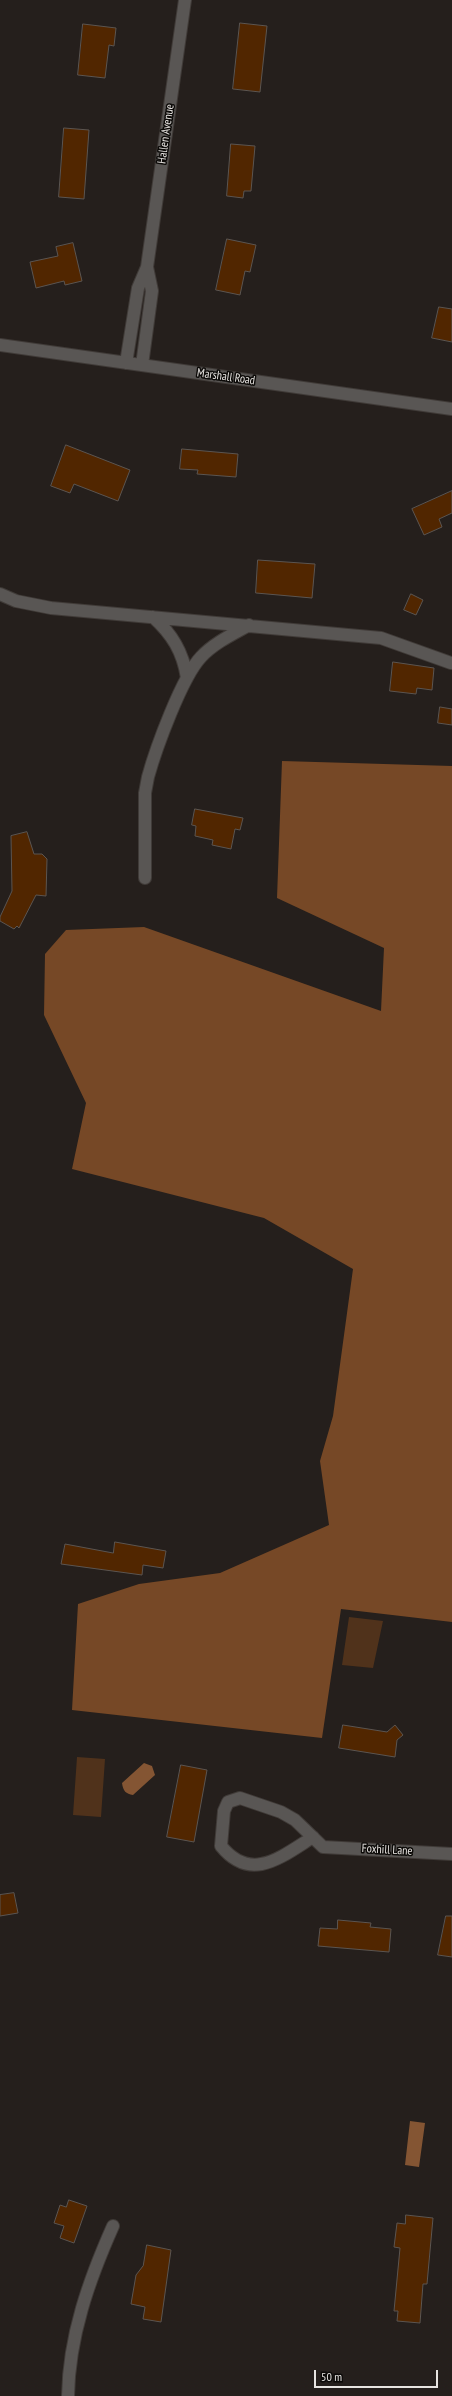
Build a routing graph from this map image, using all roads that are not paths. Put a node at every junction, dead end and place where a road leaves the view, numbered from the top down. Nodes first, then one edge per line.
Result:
1 (185, 0) edge
2 (147, 267) junction
3 (0, 345) edge
4 (126, 363) junction
5 (142, 365) junction
6 (452, 409) edge
7 (0, 594) edge
8 (153, 617) junction
9 (249, 625) junction
10 (451, 663) edge
11 (187, 678) junction
12 (145, 878) dead end
13 (313, 1837) junction
14 (452, 1854) edge
15 (113, 2226) dead end
16 (68, 2396) edge

1 - 2 street, Hallen Avenue
2 - 4 street, Hallen Avenue
2 - 5 street, Hallen Avenue
3 - 4 street, Marshall Road
4 - 5 street, Marshall Road
5 - 6 street, Marshall Road
7 - 8 street
8 - 9 street
8 - 11 street
9 - 10 street
9 - 11 street
11 - 12 street
13 - 13 street
13 - 14 street, Foxhill Lane
15 - 16 street

